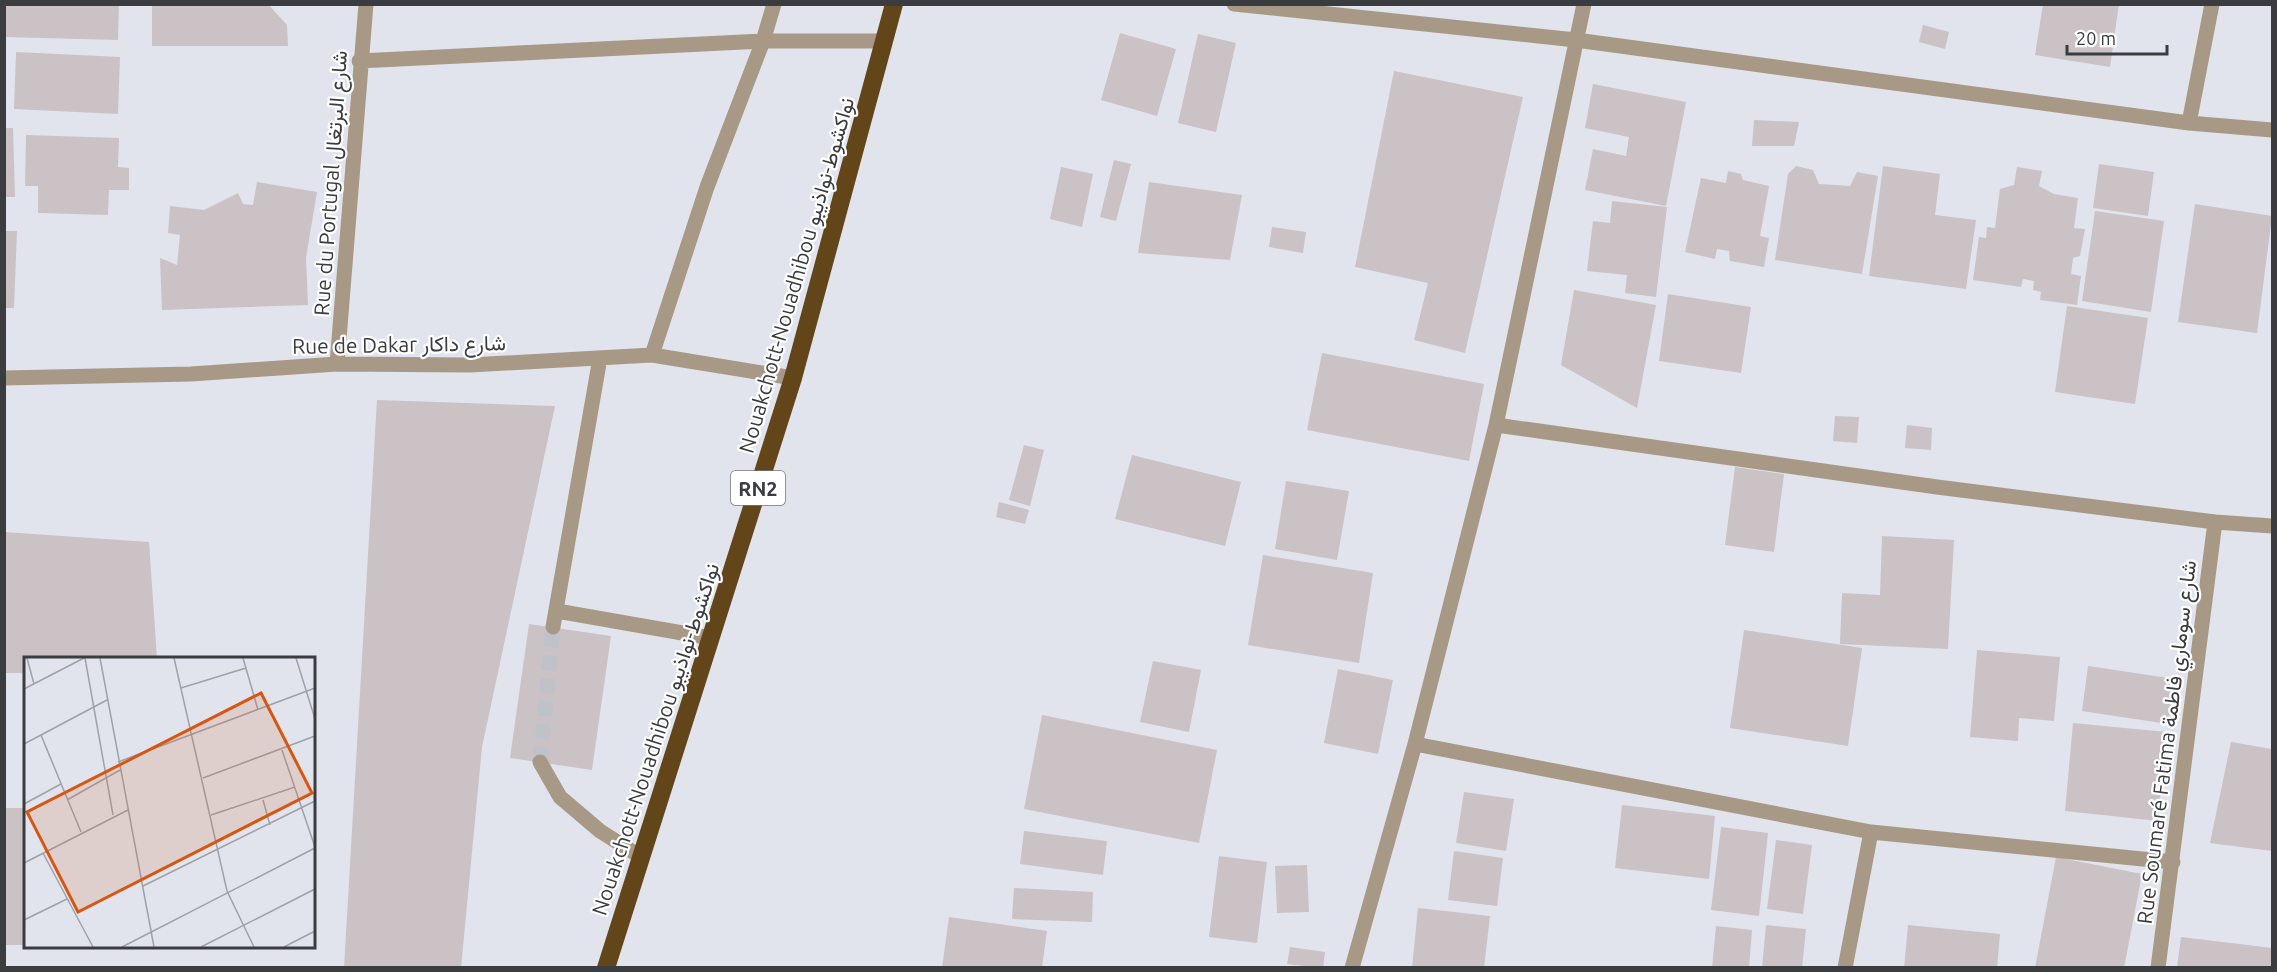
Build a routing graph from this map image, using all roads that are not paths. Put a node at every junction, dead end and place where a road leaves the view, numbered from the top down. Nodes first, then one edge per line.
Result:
1 (366, 4) edge
2 (774, 4) edge
3 (894, 4) edge
4 (1234, 4) edge
5 (1584, 4) edge
6 (2212, 4) edge
7 (1575, 39) junction
8 (884, 40) junction
9 (764, 41) junction
10 (359, 61) junction
11 (2189, 123) junction
12 (2272, 130) edge
13 (652, 355) junction
14 (600, 358) junction
15 (337, 364) junction
16 (4, 378) edge
17 (793, 378) junction
18 (1496, 425) junction
19 (2215, 522) junction
20 (2272, 526) edge
21 (557, 611) junction
22 (553, 627) tunnel mouth
23 (711, 638) junction
24 (1415, 744) junction
25 (540, 762) tunnel mouth
26 (1871, 832) junction
27 (641, 857) junction
28 (2173, 862) junction
29 (606, 968) edge
30 (1352, 968) edge
31 (1845, 968) edge
32 (2158, 968) edge

1 - 10 street, Rue du Portugal شارع البرتغال
2 - 9 street
3 - 8 highway, Nouakchott-Nouadhibou نواكشوط-نواذيبو / RN2
4 - 7 street
5 - 7 street
6 - 11 street
7 - 11 street
7 - 18 street
8 - 9 street
8 - 17 highway, Nouakchott-Nouadhibou نواكشوط-نواذيبو / RN2
9 - 10 street
9 - 13 street
10 - 15 street, Rue du Portugal شارع البرتغال
11 - 12 street
13 - 14 street, Rue de Dakar شارع داكار
13 - 17 street, Rue de Dakar شارع داكار
14 - 15 street, Rue de Dakar شارع داكار
14 - 21 street
15 - 16 street, Rue de Dakar شارع داكار
17 - 23 highway, Nouakchott-Nouadhibou نواكشوط-نواذيبو / RN2
18 - 19 street
18 - 24 street
19 - 20 street
19 - 28 street, Rue Soumaré Fatima شارع سوماري فاطمة
21 - 22 street
21 - 23 street
23 - 27 highway, Nouakchott-Nouadhibou نواكشوط-نواذيبو / RN2
24 - 26 street
24 - 30 street
25 - 27 street
26 - 28 street
26 - 31 street
27 - 29 highway, Nouakchott-Nouadhibou نواكشوط-نواذيبو / RN2
28 - 32 street, Rue Soumaré Fatima شارع سوماري فاطمة

